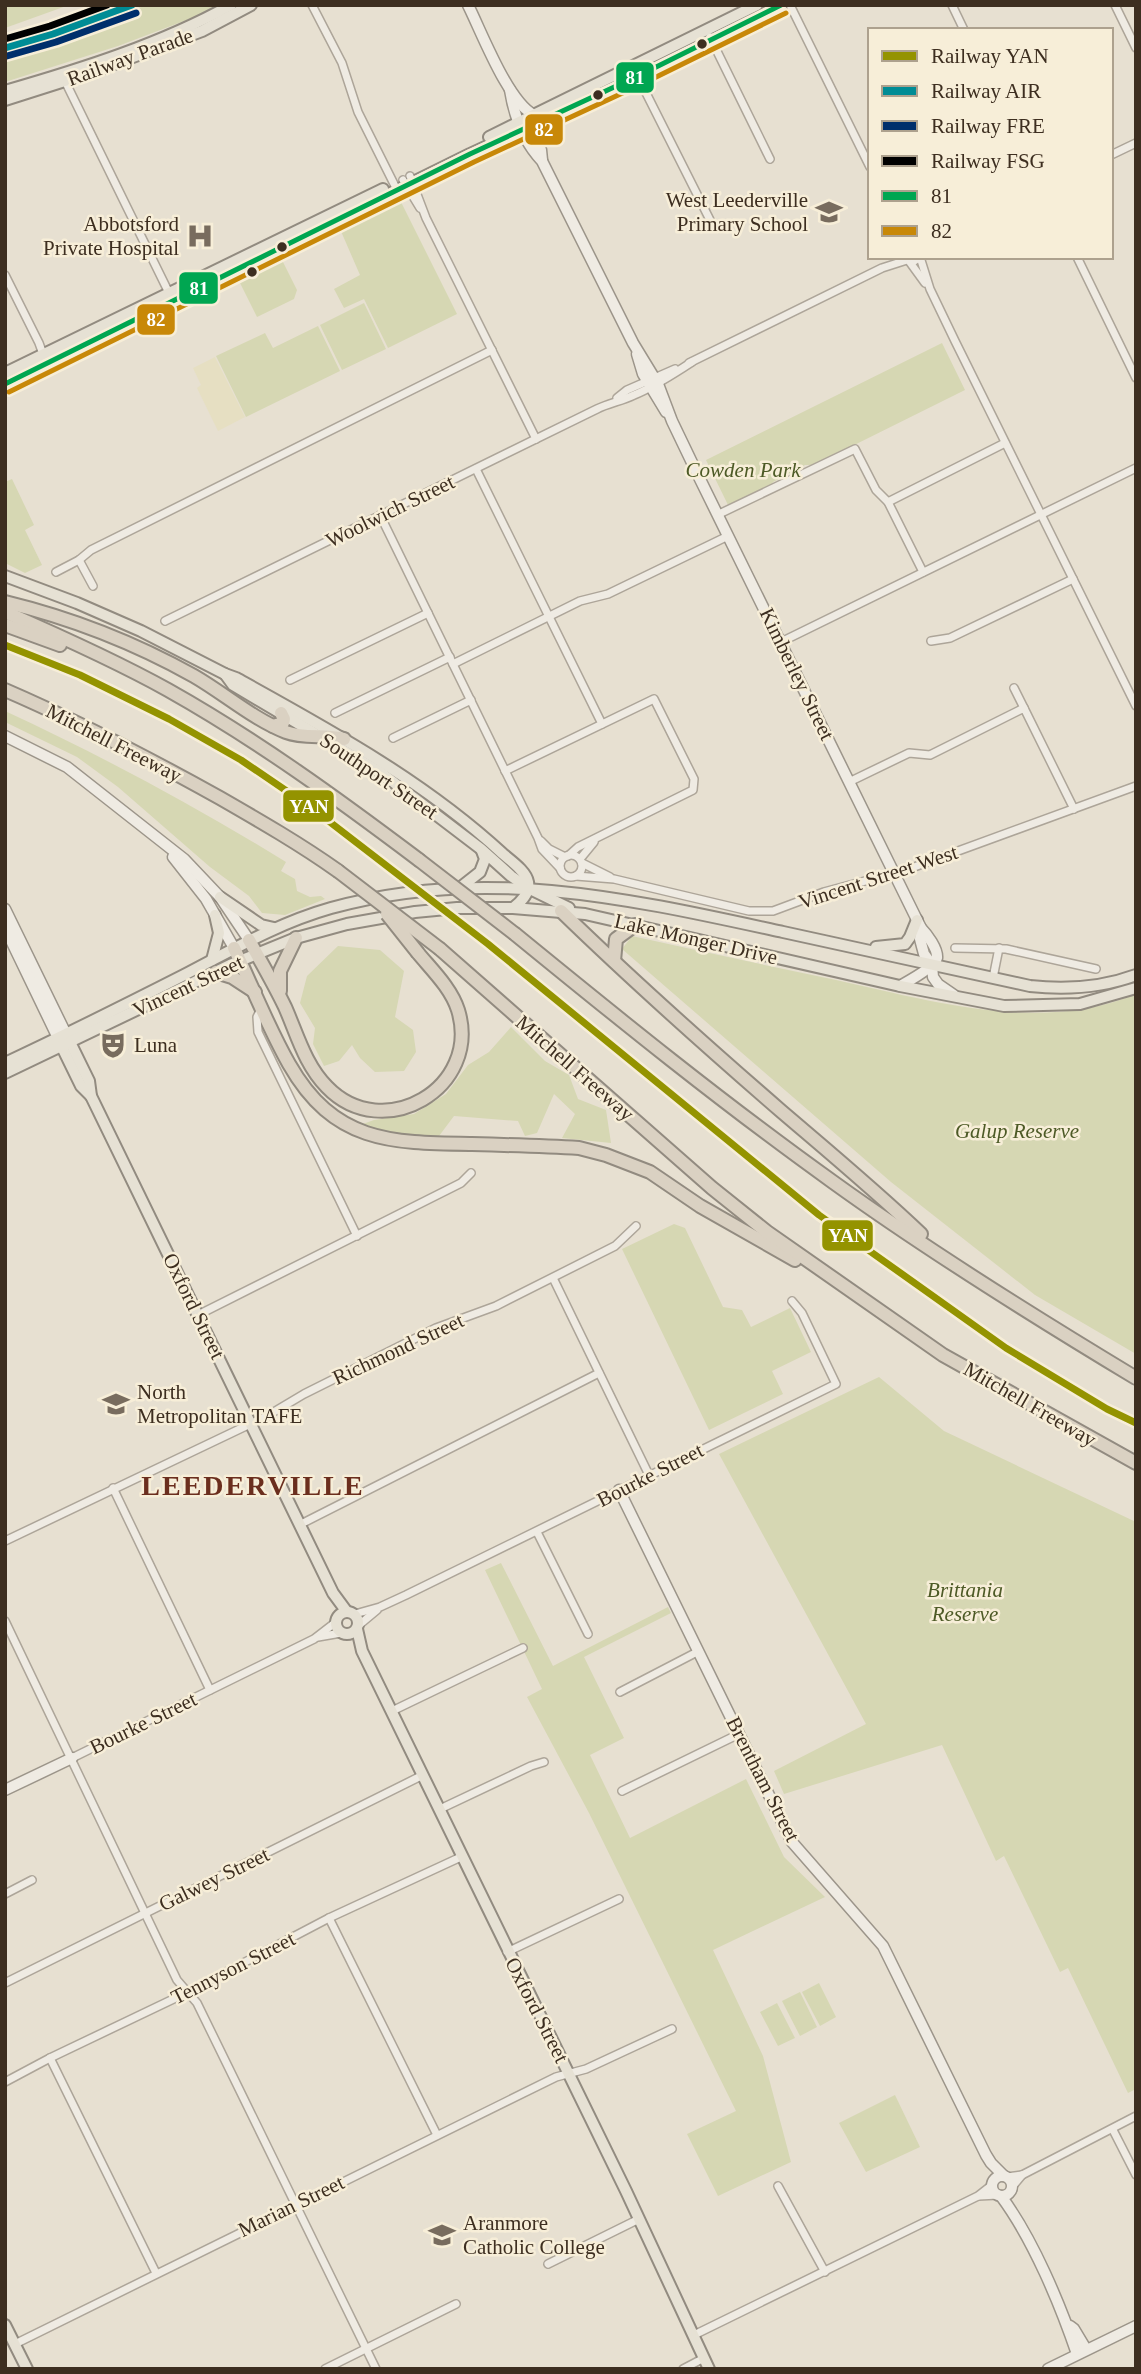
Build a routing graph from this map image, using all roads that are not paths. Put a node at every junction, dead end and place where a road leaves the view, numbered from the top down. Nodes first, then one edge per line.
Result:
1 (230, 5) edge
2 (251, 5) edge
3 (312, 5) edge
4 (468, 5) edge
5 (757, 5) edge
6 (767, 5) edge
7 (782, 5) edge
8 (790, 5) edge
9 (952, 5) edge
10 (1115, 5) edge
11 (742, 12) junction
12 (963, 28) edge
13 (709, 35) junction
14 (1136, 48) edge
15 (636, 71) junction
16 (64, 77) junction
17 (510, 90) junction
18 (5, 91) edge
19 (5, 100) edge
20 (526, 122) junction
21 (1136, 143) edge
22 (1113, 154) edge
23 (770, 159) dead end
24 (868, 163) edge
25 (404, 183) junction
26 (711, 222) dead end
27 (893, 259) edge
28 (921, 259) edge
29 (1078, 259) edge
30 (906, 260) edge
31 (882, 268) junction
32 (5, 275) edge
33 (930, 289) junction
34 (172, 297) junction
35 (492, 350) junction
36 (46, 359) junction
37 (5, 373) edge
38 (1136, 378) edge
39 (652, 382) junction
40 (5, 384) edge
41 (536, 439) junction
42 (1005, 443) junction
43 (1136, 468) edge
44 (476, 469) junction
45 (888, 502) junction
46 (1041, 514) junction
47 (380, 515) junction
48 (718, 515) junction
49 (728, 536) junction
50 (79, 560) junction
51 (56, 572) dead end
52 (923, 572) junction
53 (8, 575) edge
54 (1073, 579) junction
55 (93, 586) dead end
56 (5, 602) edge
57 (5, 612) edge
58 (428, 613) junction
59 (549, 617) junction
60 (165, 621) dead end
61 (5, 625) edge
62 (931, 641) dead end
63 (781, 642) junction
64 (451, 661) junction
65 (129, 669) junction
66 (225, 674) junction
67 (290, 680) dead end
68 (1014, 688) dead end
69 (5, 690) edge
70 (471, 700) junction
71 (1136, 706) edge
72 (1024, 708) junction
73 (281, 713) junction
74 (335, 713) dead end
75 (602, 724) junction
76 (273, 726) junction
77 (320, 735) junction
78 (5, 736) edge
79 (393, 738) dead end
80 (344, 739) junction
81 (505, 771) junction
82 (849, 782) junction
83 (1136, 786) edge
84 (1074, 809) junction
85 (152, 833) junction
86 (538, 838) junction
87 (597, 839) junction
88 (481, 849) junction
89 (566, 856) junction
90 (581, 861) junction
91 (560, 868) junction
92 (895, 873) junction
93 (576, 876) junction
94 (614, 879) junction
95 (460, 888) junction
96 (531, 890) junction
97 (220, 897) junction
98 (376, 900) junction
99 (551, 900) junction
100 (513, 908) junction
101 (5, 909) edge
102 (561, 911) junction
103 (581, 913) junction
104 (215, 915) junction
105 (919, 924) junction
106 (635, 925) junction
107 (5, 928) edge
108 (276, 928) junction
109 (296, 938) junction
110 (249, 940) junction
111 (842, 944) junction
112 (234, 948) junction
113 (956, 948) dead end
114 (999, 948) junction
115 (256, 953) junction
116 (240, 961) junction
117 (614, 961) junction
118 (932, 965) junction
119 (214, 966) junction
120 (1096, 969) dead end
121 (1136, 975) edge
122 (993, 978) junction
123 (900, 986) junction
124 (1136, 988) edge
125 (256, 993) junction
126 (956, 996) junction
127 (284, 1005) junction
128 (262, 1007) junction
129 (64, 1040) junction
130 (5, 1063) edge
131 (5, 1073) edge
132 (471, 1174) dead end
133 (636, 1226) dead end
134 (357, 1236) junction
135 (943, 1256) junction
136 (553, 1278) junction
137 (853, 1294) junction
138 (792, 1301) dead end
139 (198, 1315) junction
140 (599, 1373) junction
141 (1136, 1378) edge
142 (251, 1423) junction
143 (1136, 1463) edge
144 (649, 1475) junction
145 (113, 1488) junction
146 (619, 1490) junction
147 (300, 1524) junction
148 (537, 1532) junction
149 (5, 1541) edge
150 (5, 1620) edge
151 (347, 1623) junction
152 (588, 1634) dead end
153 (523, 1648) dead end
154 (699, 1651) junction
155 (210, 1690) junction
156 (620, 1692) dead end
157 (392, 1711) junction
158 (739, 1734) junction
159 (72, 1758) junction
160 (544, 1762) dead end
161 (423, 1775) junction
162 (5, 1790) edge
163 (622, 1791) dead end
164 (440, 1810) junction
165 (463, 1856) junction
166 (32, 1880) dead end
167 (5, 1894) edge
168 (619, 1899) dead end
169 (146, 1912) junction
170 (329, 1918) junction
171 (507, 1952) junction
172 (5, 1983) edge
173 (186, 1993) junction
174 (672, 2029) dead end
175 (50, 2058) junction
176 (569, 2074) junction
177 (5, 2082) edge
178 (1136, 2116) edge
179 (1113, 2130) junction
180 (437, 2135) junction
181 (990, 2163) junction
182 (1136, 2175) edge
183 (993, 2183) junction
184 (778, 2186) dead end
185 (1005, 2188) junction
186 (978, 2196) junction
187 (295, 2204) junction
188 (639, 2219) junction
189 (548, 2264) dead end
190 (825, 2272) junction
191 (156, 2273) junction
192 (456, 2304) dead end
193 (5, 2325) edge
194 (1136, 2326) edge
195 (694, 2335) junction
196 (15, 2344) junction
197 (366, 2348) junction
198 (1082, 2352) junction
199 (707, 2364) edge
200 (1051, 2368) edge
201 (27, 2369) edge
202 (325, 2369) edge
203 (376, 2369) edge
204 (682, 2369) edge

1 - 16 main road, Railway Parade
2 - 16 main road, Railway Parade
3 - 25 street
4 - 17 street, Kimberley Street
5 - 11 main road
6 - 11 main road
7 - 13 main road
8 - 24 street
9 - 12 street
10 - 14 street
11 - 13 main road
13 - 15 main road
13 - 23 street
15 - 20 main road
15 - 26 street
16 - 18 main road, Railway Parade
16 - 19 main road, Railway Parade
16 - 34 street
17 - 20 street, Kimberley Street
17 - 20 street, Kimberley Street
20 - 25 main road
20 - 39 street, Kimberley Street
21 - 22 street
25 - 34 main road
25 - 35 street
27 - 31 street, Woolwich Street
28 - 33 street
29 - 38 street
30 - 31 street, Woolwich Street
30 - 33 street
31 - 39 street, Woolwich Street
32 - 36 street
33 - 42 street
34 - 36 main road
35 - 41 street
35 - 50 street
36 - 37 main road
36 - 40 main road
39 - 41 street, Woolwich Street
39 - 48 street, Kimberley Street
41 - 44 street, Woolwich Street
42 - 45 street
42 - 46 street
43 - 46 street
44 - 47 street, Woolwich Street
44 - 59 street
45 - 48 street
45 - 52 street
46 - 52 street
46 - 54 street
47 - 58 street
47 - 60 street, Woolwich Street
48 - 49 street, Kimberley Street
49 - 59 street
49 - 63 street, Kimberley Street
50 - 51 street
50 - 55 street
52 - 63 street
53 - 66 main road, Southport Street
54 - 62 street
54 - 71 street
56 - 76 highway
57 - 65 highway
58 - 64 street
58 - 67 street
59 - 64 street
59 - 75 street
61 - 65 highway
63 - 82 street, Kimberley Street
64 - 70 street
64 - 74 street
65 - 135 highway, bridge
66 - 73 main road, Southport Street
66 - 80 main road, Southport Street
68 - 72 street
69 - 98 highway, Mitchell Freeway, bridge
70 - 79 street
70 - 81 street
72 - 82 street
72 - 84 street
73 - 76 highway
73 - 77 main road, Southport Street
75 - 81 street
75 - 87 street
76 - 77 highway
77 - 80 highway
77 - 88 main road, Southport Street
78 - 85 street
80 - 96 main road, Southport Street
81 - 86 street
82 - 92 street, Kimberley Street
83 - 84 street, Vincent Street West
84 - 92 street, Vincent Street West
85 - 97 street
85 - 104 street
86 - 89 street
86 - 91 street
87 - 89 street
87 - 90 street
88 - 95 main road
88 - 96 main road, Southport Street
89 - 90 street
89 - 91 street
90 - 93 street
90 - 94 street, Vincent Street West
91 - 93 street
92 - 94 street, Vincent Street West
92 - 105 street, Kimberley Street
93 - 94 street, Vincent Street West
95 - 96 main road, Lake Monger Drive
95 - 108 main road, Lake Monger Drive
96 - 99 main road, Southport Street
96 - 100 main road
96 - 102 main road, Southport Street
96 - 111 main road, Lake Monger Drive
97 - 108 main road
97 - 110 street
98 - 127 highway, bridge
98 - 137 highway, Mitchell Freeway, bridge
99 - 102 main road, Southport Street
99 - 103 main road, Southport Street
100 - 102 main road, Lake Monger Drive
100 - 109 main road, Lake Monger Drive
101 - 129 street, Oxford Street
102 - 103 main road, Lake Monger Drive
102 - 117 highway
103 - 106 main road, Lake Monger Drive
104 - 112 street
104 - 119 main road
105 - 111 main road
105 - 118 street, Kimberley Street
106 - 117 highway
106 - 123 main road, Lake Monger Drive
107 - 129 street, Oxford Street
108 - 110 main road, Lake Monger Drive
109 - 115 main road, Lake Monger Drive
109 - 127 highway
110 - 112 main road, Vincent Street
110 - 115 highway
111 - 118 main road, Lake Monger Drive
112 - 116 highway
112 - 119 main road, Vincent Street
113 - 114 street
114 - 120 street
114 - 122 street
115 - 116 main road, Vincent Street
115 - 127 highway
116 - 119 main road, Vincent Street
116 - 125 highway
117 - 135 highway
118 - 122 main road, Lake Monger Drive
118 - 123 street
118 - 126 street, Kimberley Street
119 - 125 highway
119 - 129 main road, Vincent Street
121 - 122 main road, Lake Monger Drive
123 - 126 main road, Lake Monger Drive
124 - 126 main road, Lake Monger Drive
125 - 128 highway
128 - 134 street
128 - 137 highway
129 - 130 main road, Vincent Street
129 - 131 main road, Vincent Street
129 - 139 main road, Oxford Street
132 - 134 street
133 - 136 street, Richmond Street
134 - 139 street
135 - 141 highway
136 - 140 street
136 - 142 street, Richmond Street
137 - 143 highway, Mitchell Freeway
138 - 144 street, Bourke Street
139 - 142 main road, Oxford Street
140 - 144 street
140 - 147 street
142 - 145 street, Richmond Street
142 - 147 main road, Oxford Street
144 - 146 street, Bourke Street
145 - 149 street, Richmond Street
145 - 155 street
146 - 148 street, Bourke Street
146 - 154 street, Brentham Street
147 - 151 main road, Oxford Street
148 - 151 street, Bourke Street
148 - 152 street
150 - 159 street
151 - 155 street, Bourke Street
151 - 157 main road, Oxford Street
153 - 157 street
154 - 156 street
154 - 158 street, Brentham Street
155 - 159 street, Bourke Street
157 - 161 main road, Oxford Street
158 - 163 street
158 - 181 street, Brentham Street
159 - 162 street, Bourke Street
159 - 169 street
160 - 164 street
161 - 164 main road, Oxford Street
161 - 169 street, Galwey Street
164 - 165 main road, Oxford Street
165 - 170 street, Tennyson Street
165 - 171 main road, Oxford Street
166 - 167 street
168 - 171 street
169 - 172 street, Galwey Street
169 - 173 street
170 - 173 street, Tennyson Street
170 - 180 street
171 - 176 main road, Oxford Street
173 - 175 street, Tennyson Street
173 - 187 street
174 - 176 street, Marian Street
175 - 177 street, Tennyson Street
175 - 191 street
176 - 180 street, Marian Street
176 - 188 main road, Oxford Street
178 - 179 street
179 - 182 street
179 - 185 street
180 - 187 street, Marian Street
181 - 183 street, Brentham Street
181 - 185 street, Brentham Street
183 - 185 street
183 - 186 street
184 - 190 street
185 - 186 street
185 - 198 street, Brentham Street
186 - 190 street
187 - 191 street, Marian Street
187 - 197 street
188 - 189 street
188 - 195 main road, Oxford Street
190 - 195 street
191 - 196 street, Marian Street
192 - 197 street
193 - 196 main road
194 - 198 street
195 - 199 main road, Oxford Street
196 - 201 main road
197 - 202 street
197 - 203 street
198 - 200 street
199 - 204 street

